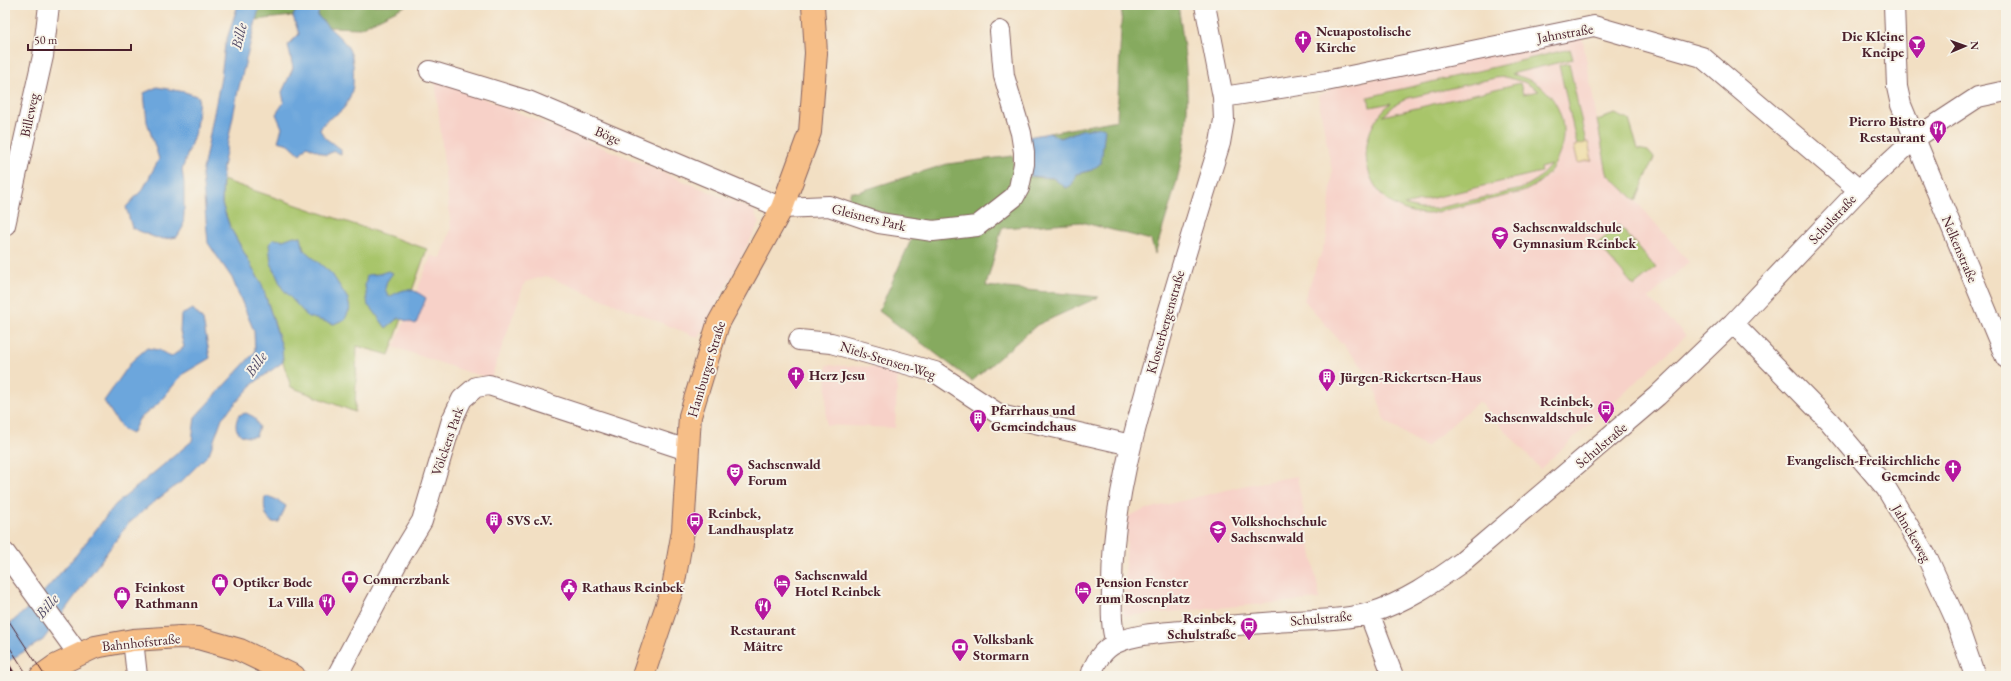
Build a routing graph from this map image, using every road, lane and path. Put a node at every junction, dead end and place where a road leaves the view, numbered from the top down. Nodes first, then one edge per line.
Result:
1 (48, 5) edge
2 (813, 5) edge
3 (1205, 5) edge
4 (1894, 5) edge
5 (1000, 31) dead end
6 (430, 71) dead end
7 (2006, 91) edge
8 (1223, 97) junction
9 (1914, 139) junction
10 (1859, 190) junction
11 (782, 208) junction
12 (5, 225) edge
13 (1733, 323) junction
14 (799, 340) dead end
15 (2005, 354) edge
16 (1131, 445) junction
17 (687, 450) junction
18 (5, 553) edge
19 (1369, 613) junction
20 (133, 640) junction
21 (1116, 643) junction
22 (79, 655) junction
23 (40, 676) edge
24 (137, 676) edge
25 (294, 676) edge
26 (337, 676) edge
27 (643, 676) edge
28 (1091, 676) edge
29 (1393, 676) edge
30 (1975, 676) edge

1 - 12 street, Billeweg
2 - 11 main road, Hamburger Straße
3 - 8 street, Klosterbergenstraße
4 - 9 street, Nelkenstraße
5 - 11 street, Gleisners Park
6 - 11 street, Böge
7 - 9 street, Schulstraße
8 - 10 street, Jahnstraße
8 - 16 street, Klosterbergenstraße
9 - 10 street, Schulstraße
9 - 15 street, Nelkenstraße
10 - 13 street, Schulstraße
11 - 17 main road, Hamburger Straße
13 - 19 street, Schulstraße
13 - 30 street, Jahnckeweg
14 - 16 street, Niels-Stensen-Weg
16 - 21 street, Klosterbergenstraße
17 - 26 street, Völckers Park
17 - 27 main road, Hamburger Straße
18 - 22 street
19 - 21 street, Schulstraße
19 - 29 street
20 - 22 main road, Bahnhofstraße
20 - 24 street
20 - 25 main road, Bahnhofstraße
21 - 28 street
22 - 23 main road, Bahnhofstraße

